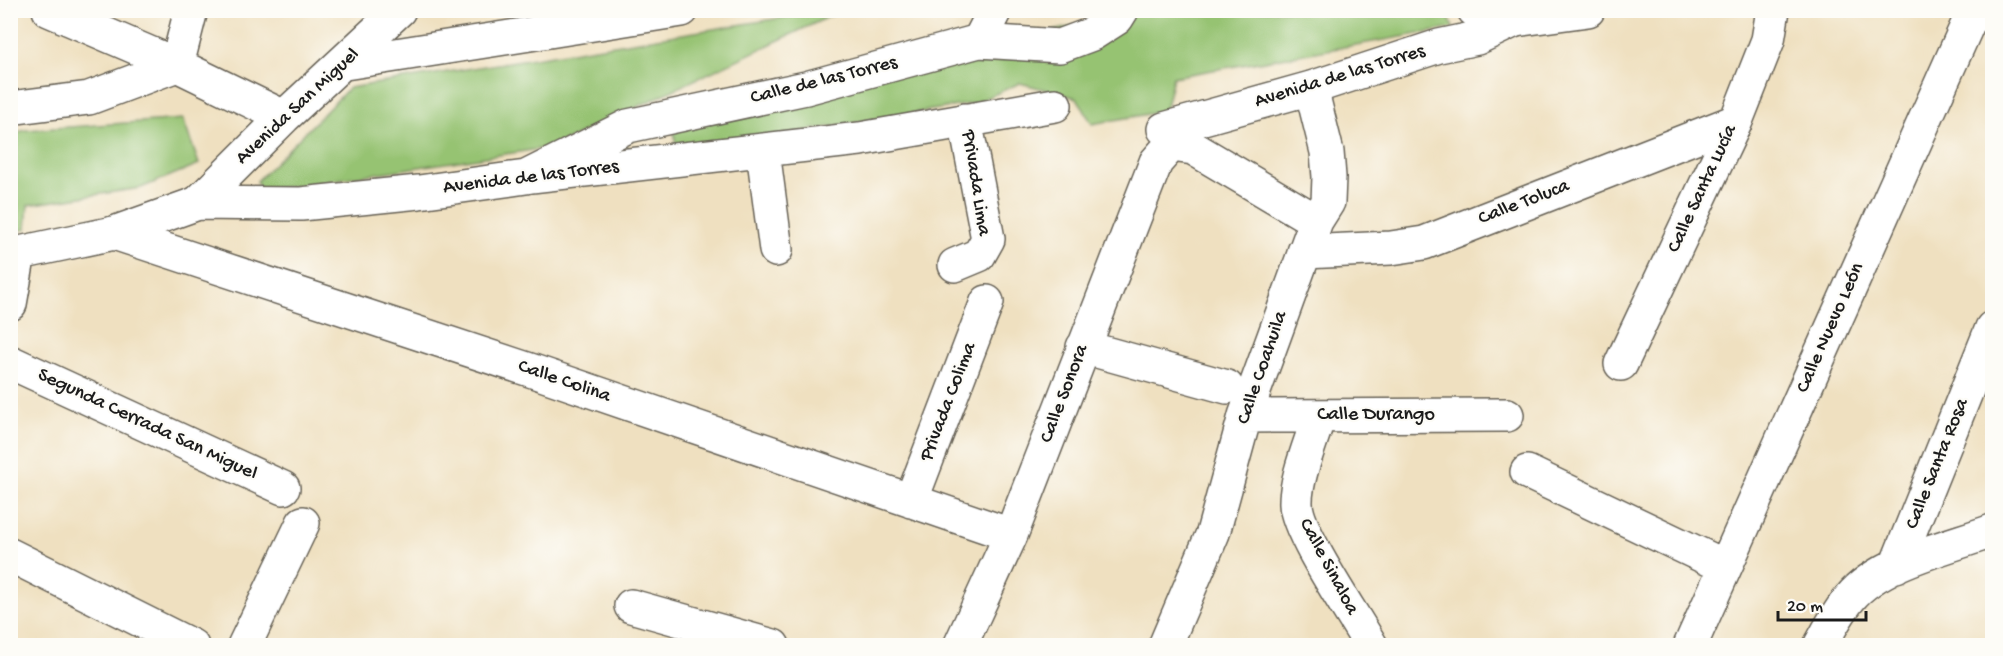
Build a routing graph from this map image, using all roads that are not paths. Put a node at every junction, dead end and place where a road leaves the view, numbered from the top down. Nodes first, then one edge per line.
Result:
1 (49, 10) edge
2 (191, 10) edge
3 (399, 10) edge
4 (682, 10) edge
5 (995, 10) edge
6 (1122, 10) edge
7 (1474, 10) edge
8 (1588, 10) edge
9 (1773, 10) edge
10 (1974, 10) edge
11 (1515, 20) junction
12 (980, 41) junction
13 (345, 63) junction
14 (177, 65) junction
15 (1311, 88) junction
16 (1055, 105) dead end
17 (10, 108) edge
18 (284, 117) junction
19 (965, 120) junction
20 (1736, 121) junction
21 (1167, 137) junction
22 (763, 152) junction
23 (526, 177) junction
24 (198, 203) junction
25 (1316, 221) junction
26 (114, 233) junction
27 (776, 250) dead end
28 (1304, 252) junction
29 (15, 254) edge
30 (955, 265) dead end
31 (987, 302) dead end
32 (10, 304) edge
33 (1992, 328) edge
34 (1083, 347) junction
35 (10, 362) edge
36 (1621, 364) dead end
37 (1227, 387) dead end
38 (1507, 415) dead end
39 (1245, 416) junction
40 (1319, 416) junction
41 (1527, 472) dead end
42 (283, 488) dead end
43 (911, 501) junction
44 (303, 523) dead end
45 (1992, 531) edge
46 (1011, 535) junction
47 (10, 555) edge
48 (1724, 566) junction
49 (1896, 566) junction
50 (631, 606) dead end
51 (192, 645) edge
52 (244, 645) edge
53 (773, 645) edge
54 (960, 645) edge
55 (1165, 645) edge
56 (1371, 645) edge
57 (1690, 645) edge
58 (1820, 645) edge

1 - 14 street
2 - 14 street
3 - 13 street, Avenida San Miguel
4 - 13 street
5 - 12 street
6 - 12 street, Calle de las Torres
7 - 11 street, Avenida de las Torres
8 - 11 street, Avenida de las Torres
9 - 20 street, Calle Santa Lucía
10 - 48 street, Calle Nuevo León
11 - 15 street, Avenida de las Torres
12 - 23 street, Calle de las Torres
13 - 18 street, Avenida San Miguel
14 - 17 street
14 - 18 street
15 - 21 street, Avenida de las Torres
15 - 25 street, Calle Coahuila
16 - 19 street, Avenida de las Torres
18 - 24 street, Avenida San Miguel
19 - 22 street, Avenida de las Torres
19 - 30 street, Privada Lima
20 - 28 street, Calle Toluca
20 - 36 street, Calle Santa Lucía
21 - 25 street
21 - 34 street, Calle Sonora
22 - 23 street, Avenida de las Torres
22 - 27 street
23 - 24 street, Avenida de las Torres
24 - 26 street, Avenida de las Torres
25 - 28 street, Calle Coahuila
26 - 29 street, Avenida de las Torres
26 - 43 street, Calle Colina
28 - 39 street, Calle Coahuila
29 - 32 street
31 - 43 street, Privada Colima
33 - 49 street, Calle Santa Rosa
34 - 37 street
34 - 46 street, Calle Sonora
35 - 42 street, Segunda Cerrada San Miguel
38 - 40 street, Calle Durango
39 - 40 street, Calle Durango
39 - 55 street, Calle Coahuila
40 - 56 street, Calle Sinaloa
41 - 48 street
43 - 46 street, Calle Colina
44 - 52 street
45 - 49 street, Calle Santa Rosa
46 - 54 street, Calle Sonora
47 - 51 street
48 - 57 street, Calle Nuevo León
49 - 58 street, Calle Santa Rosa
50 - 53 street

